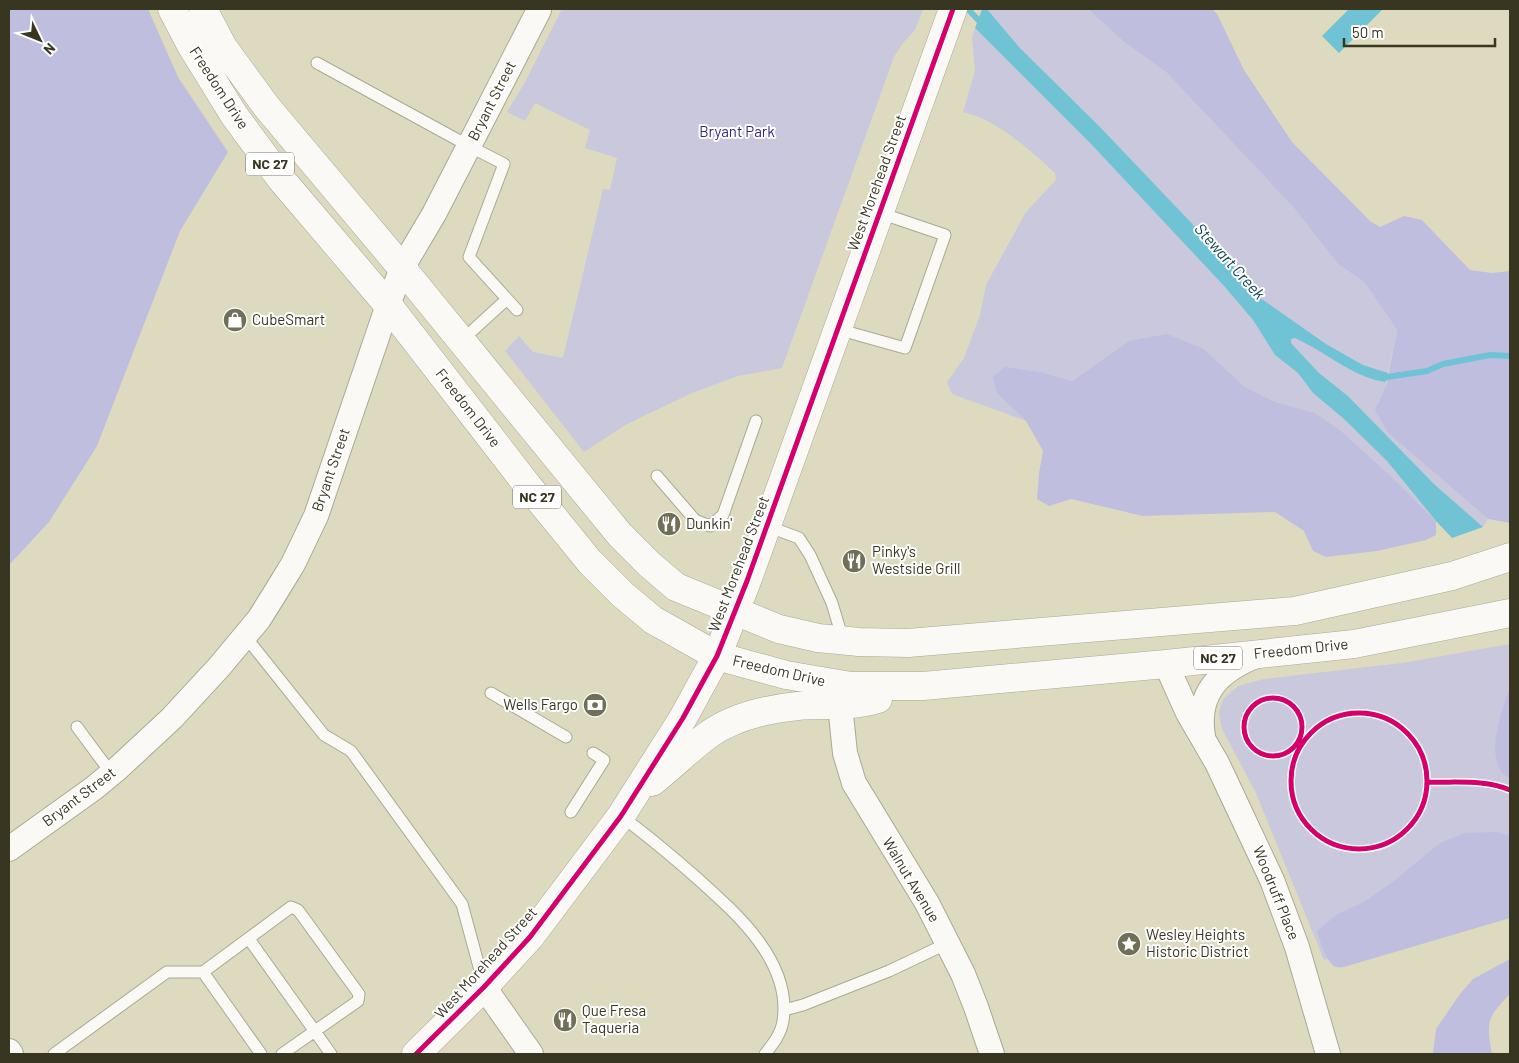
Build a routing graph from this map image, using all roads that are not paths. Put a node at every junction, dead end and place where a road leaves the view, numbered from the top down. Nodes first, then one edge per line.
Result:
1 (172, 9) edge
2 (203, 9) edge
3 (539, 9) edge
4 (952, 11) edge
5 (317, 63) dead end
6 (469, 146) junction
7 (879, 213) junction
8 (402, 268) junction
9 (507, 299) junction
10 (388, 306) junction
11 (516, 310) dead end
12 (838, 329) junction
13 (461, 340) junction
14 (756, 421) dead end
15 (657, 476) dead end
16 (767, 526) junction
17 (1510, 557) edge
18 (735, 611) junction
19 (1295, 611) junction
20 (1510, 613) edge
21 (245, 636) junction
22 (843, 640) junction
23 (1264, 653) junction
24 (717, 656) junction
25 (1166, 664) junction
26 (923, 686) junction
27 (491, 693) dead end
28 (840, 705) junction
29 (77, 727) dead end
30 (566, 738) dead end
31 (1204, 740) junction
32 (593, 753) dead end
33 (111, 773) junction
34 (627, 807) junction
35 (571, 812) dead end
36 (9, 849) edge
37 (249, 938) junction
38 (948, 943) junction
39 (203, 972) junction
40 (484, 987) junction
41 (784, 1010) junction
42 (315, 1031) junction
43 (54, 1054) edge
44 (261, 1054) edge
45 (282, 1054) edge
46 (331, 1054) edge
47 (416, 1054) edge
48 (531, 1054) edge
49 (765, 1054) edge
50 (992, 1054) edge
51 (1328, 1054) edge

1 - 10 main road, Freedom Drive / NC 27
2 - 8 main road, Freedom Drive / NC 27
3 - 6 street, Bryant Street
4 - 7 main road, West Morehead Street
5 - 6 lane
6 - 8 street, Bryant Street
6 - 9 lane
7 - 12 main road, West Morehead Street
7 - 12 lane
8 - 10 street, Bryant Street
8 - 13 main road, Freedom Drive / NC 27
9 - 11 lane
9 - 13 lane
10 - 21 street, Bryant Street
10 - 24 main road, Freedom Drive / NC 27
12 - 16 main road, West Morehead Street
13 - 18 main road, Freedom Drive / NC 27
14 - 15 lane
16 - 18 main road, West Morehead Street
16 - 22 lane
17 - 19 main road, Freedom Drive / NC 27
18 - 22 main road, Freedom Drive / NC 27
18 - 24 main road, West Morehead Street
19 - 22 main road, Freedom Drive / NC 27
19 - 25 main road
20 - 23 main road, Freedom Drive / NC 27
21 - 33 street, Bryant Street
21 - 40 lane
23 - 25 main road, Freedom Drive / NC 27
23 - 31 street, Woodruff Place
24 - 26 main road, Freedom Drive / NC 27
24 - 34 main road, West Morehead Street
25 - 26 main road, Freedom Drive / NC 27
25 - 31 street, Woodruff Place
26 - 28 main road
27 - 30 lane
28 - 34 main road
28 - 38 street, Walnut Avenue
29 - 33 lane
31 - 51 street, Woodruff Place
32 - 35 lane
33 - 36 street, Bryant Street
34 - 40 main road, West Morehead Street
34 - 41 lane
37 - 39 lane
37 - 42 lane
37 - 42 lane
38 - 41 lane
38 - 50 street, Walnut Avenue
39 - 43 lane
39 - 44 lane
40 - 47 main road, West Morehead Street
40 - 48 street
41 - 49 lane
42 - 45 lane
42 - 46 lane

